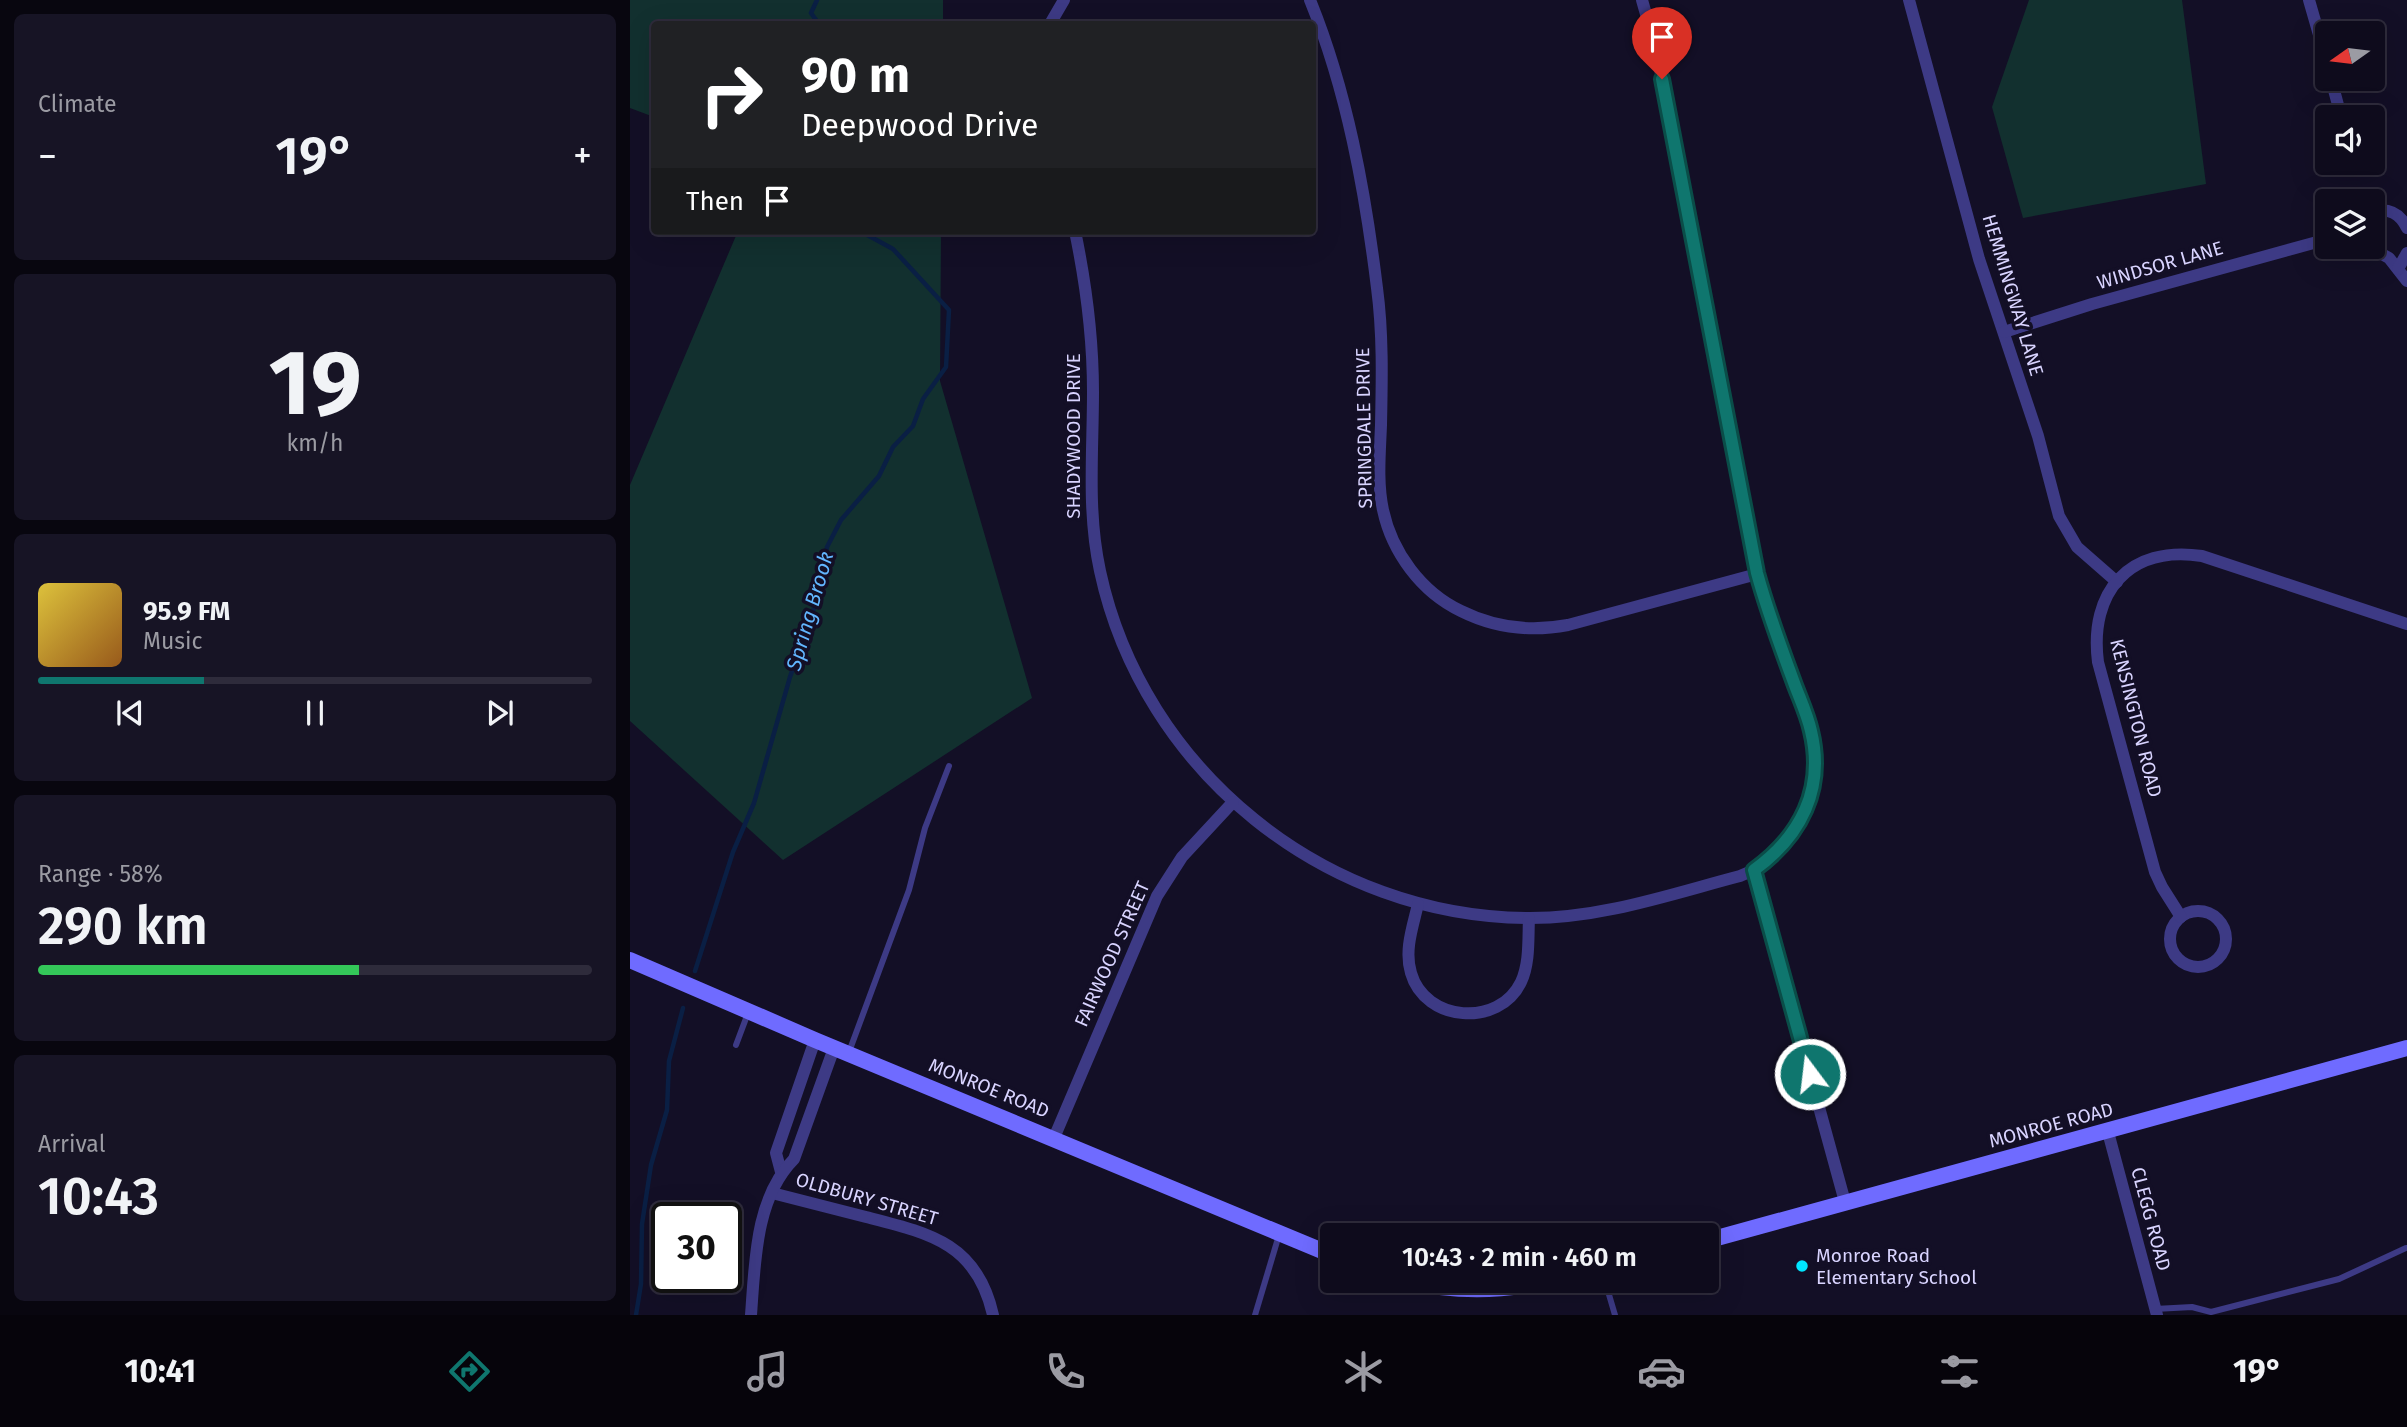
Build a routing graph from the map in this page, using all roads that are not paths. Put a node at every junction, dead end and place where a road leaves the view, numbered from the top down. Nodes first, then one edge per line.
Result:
1 (1064, 0) edge
2 (1310, 0) edge
3 (1642, 0) edge
4 (1909, 0) edge
5 (2309, 0) edge
6 (1052, 21) edge
7 (2315, 21) edge
8 (2385, 212) edge
9 (2407, 228) edge
10 (1076, 235) edge
11 (2315, 243) edge
12 (2407, 253) edge
13 (2385, 256) edge
14 (2398, 269) junction
15 (2407, 281) edge
16 (2004, 332) junction
17 (1757, 573) junction
18 (2117, 582) junction
19 (2407, 624) edge
20 (949, 766) dead end
21 (1233, 802) junction
22 (1754, 870) junction
23 (1418, 904) junction
24 (2180, 917) junction
25 (1529, 918) junction
26 (630, 960) edge
27 (749, 1012) junction
28 (815, 1040) junction
29 (736, 1045) dead end
30 (2407, 1048) edge
31 (841, 1050) junction
32 (2108, 1132) junction
33 (1054, 1138) junction
34 (781, 1172) junction
35 (772, 1193) junction
36 (1845, 1202) junction
37 (1280, 1234) junction
38 (1719, 1237) edge
39 (2406, 1248) edge
40 (1320, 1250) edge
41 (1609, 1293) edge
42 (2156, 1312) edge
43 (751, 1315) edge
44 (993, 1315) edge
45 (1255, 1315) edge
46 (1615, 1315) edge

1 - 6 street
2 - 17 street, SPRINGDALE DRIVE
3 - 17 street
4 - 16 street, HEMMINGWAY LANE
5 - 7 street
8 - 9 street
10 - 21 street, SHADYWOOD DRIVE
11 - 16 street, WINDSOR LANE
12 - 14 street
13 - 14 street
14 - 15 street
16 - 18 street, HEMMINGWAY LANE
17 - 22 street
18 - 19 street, KENSINGTON ROAD
18 - 24 street, KENSINGTON ROAD
20 - 31 lane
21 - 23 street, SHADYWOOD DRIVE
21 - 33 street, FAIRWOOD STREET
22 - 25 street, SHADYWOOD DRIVE
22 - 36 street
23 - 25 street, SHADYWOOD DRIVE
23 - 25 street
24 - 24 street
26 - 27 street, MONROE ROAD
27 - 28 street, MONROE ROAD
27 - 29 lane
28 - 31 street, MONROE ROAD
28 - 34 street
30 - 32 street, MONROE ROAD
31 - 33 street, MONROE ROAD
31 - 34 street
32 - 36 street, MONROE ROAD
32 - 42 street, CLEGG ROAD
33 - 37 street, MONROE ROAD
34 - 35 street
35 - 43 street
35 - 44 street, OLDBURY STREET
36 - 38 street, MONROE ROAD
37 - 40 street, MONROE ROAD
37 - 45 lane
39 - 42 lane
41 - 46 lane

